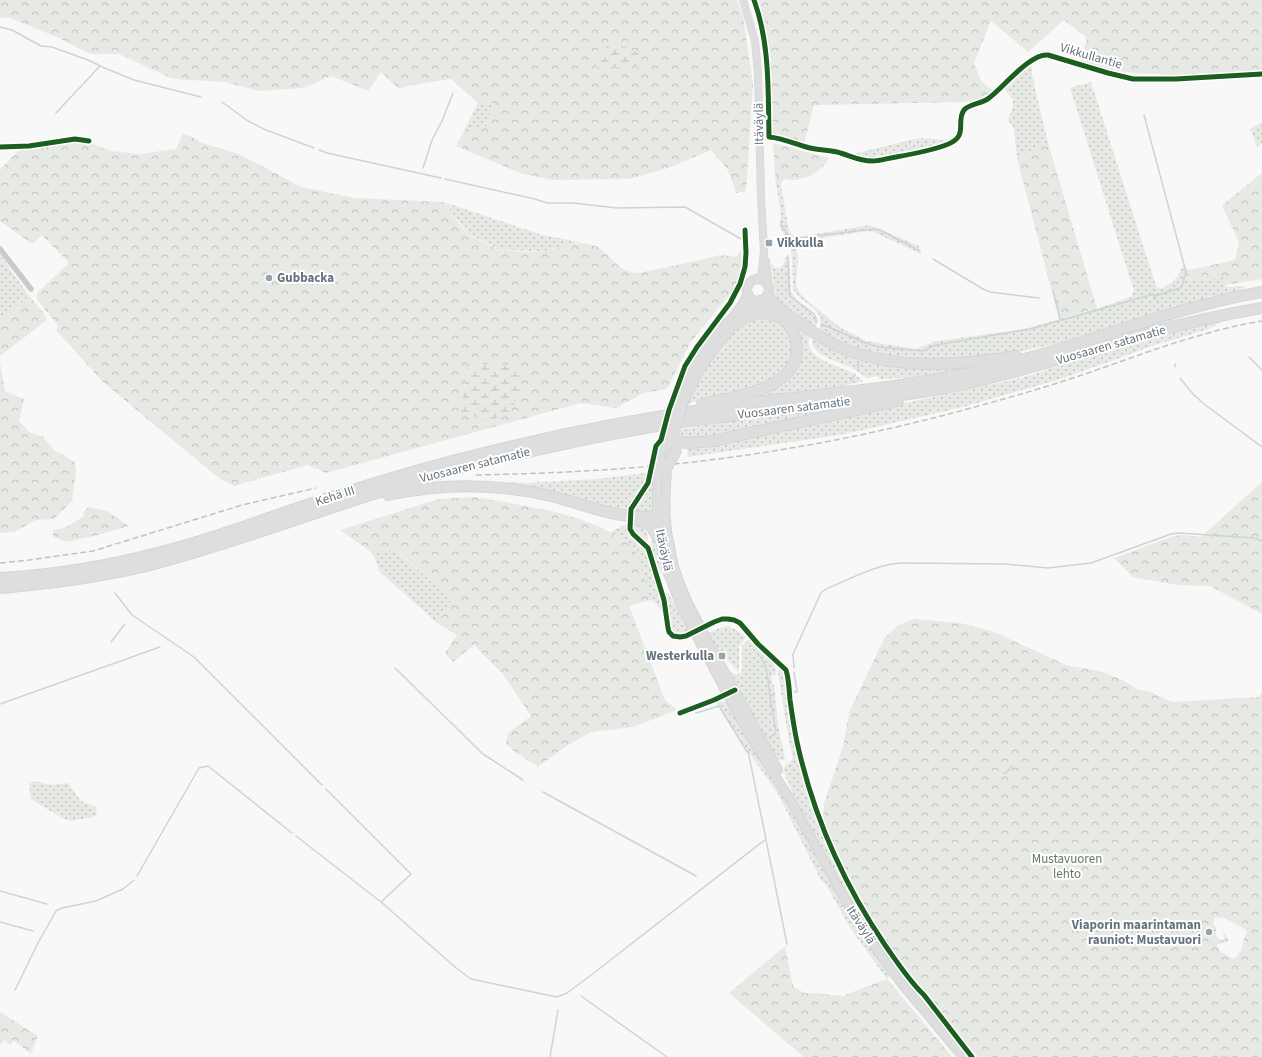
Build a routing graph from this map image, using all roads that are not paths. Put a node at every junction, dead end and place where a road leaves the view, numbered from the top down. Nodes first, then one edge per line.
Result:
1 (743, 0) edge
2 (1262, 74) edge
3 (759, 138) junction
4 (89, 141) dead end
5 (0, 147) edge
6 (0, 249) edge
7 (764, 250) junction
8 (757, 280) junction
9 (31, 289) dead end
10 (1262, 292) edge
11 (748, 293) junction
12 (763, 296) junction
13 (1262, 308) edge
14 (783, 318) junction
15 (733, 326) junction
16 (1073, 346) junction
17 (941, 388) junction
18 (681, 400) junction
19 (672, 414) junction
20 (671, 436) junction
21 (674, 448) junction
22 (667, 467) joint
23 (661, 481) junction
24 (665, 507) junction
25 (326, 509) junction
26 (658, 516) junction
27 (632, 517) junction
28 (660, 540) junction
29 (0, 578) edge
30 (0, 588) edge
31 (735, 690) junction
32 (727, 694) junction
33 (680, 714) dead end
34 (791, 800) junction
35 (963, 1057) edge

1 - 3 main road, Itäväylä
2 - 3 street, Vikkullantie
3 - 7 main road, Itäväylä
4 - 5 street
6 - 9 street
7 - 8 main road, Itäväylä
7 - 12 main road, Itäväylä
8 - 11 main road, Itäväylä
8 - 12 main road
10 - 16 highway, Vuosaaren satamatie
11 - 12 main road
11 - 18 main road, Itäväylä
12 - 14 highway
12 - 15 main road, Itäväylä
12 - 16 highway
13 - 17 highway, Vuosaaren satamatie
14 - 15 highway
14 - 19 highway
15 - 18 main road, Itäväylä
16 - 19 highway, Vuosaaren satamatie
17 - 21 highway
17 - 25 highway, Vuosaaren satamatie
18 - 20 main road, Itäväylä, bridge
19 - 29 highway, Kehä III
20 - 21 highway
20 - 21 main road, Itäväylä
21 - 22 highway, bridge
21 - 23 main road, Itäväylä, bridge
22 - 23 main road, Itäväylä
23 - 24 main road, Itäväylä
23 - 26 main road, Itäväylä
24 - 26 highway
24 - 31 main road, Itäväylä
25 - 27 highway
25 - 30 highway, Kehä III
26 - 27 highway
26 - 28 main road, Itäväylä
27 - 28 highway
28 - 32 main road, Itäväylä
31 - 32 street
31 - 34 main road, Itäväylä
32 - 33 street
32 - 34 main road, Itäväylä
34 - 35 main road, Itäväylä

